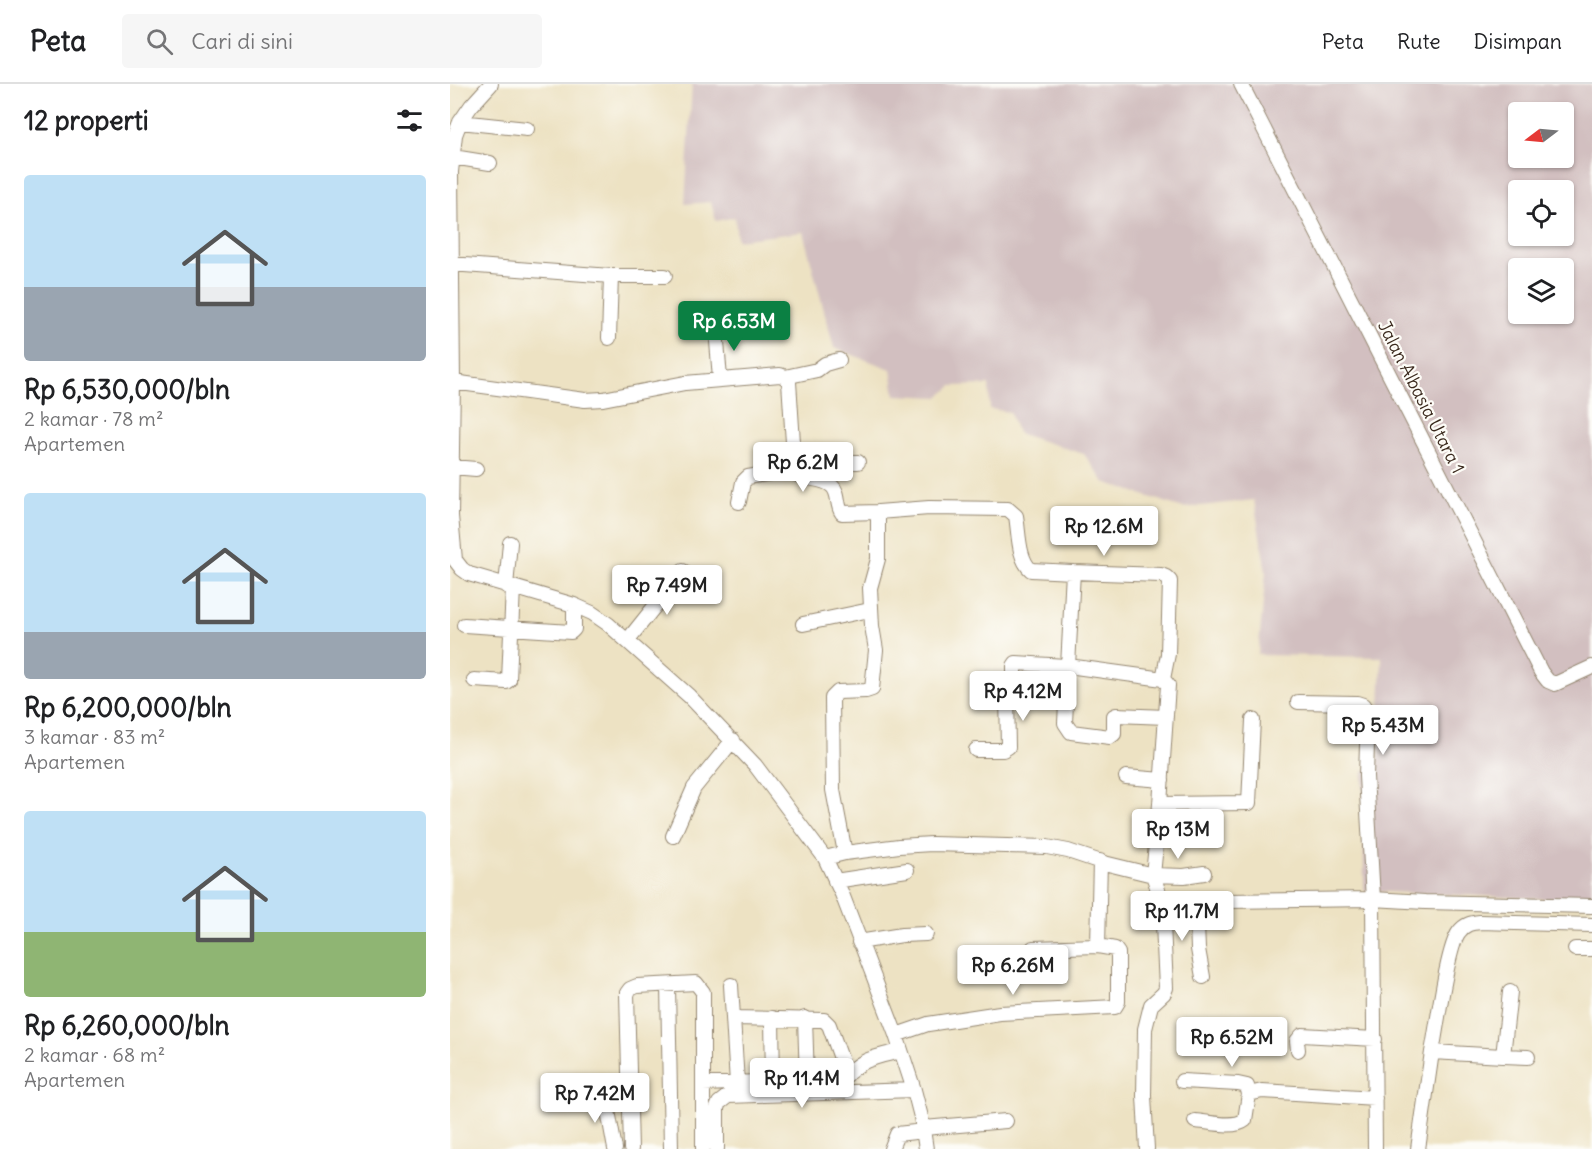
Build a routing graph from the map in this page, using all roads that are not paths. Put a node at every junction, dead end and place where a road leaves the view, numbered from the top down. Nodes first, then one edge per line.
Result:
1 (491, 84) edge
2 (1241, 84) edge
3 (527, 129) dead end
4 (455, 131) edge
5 (453, 157) junction
6 (490, 163) dead end
7 (451, 172) edge
8 (451, 264) edge
9 (611, 276) junction
10 (665, 276) dead end
11 (716, 329) dead end
12 (451, 336) edge
13 (609, 338) dead end
14 (839, 360) dead end
15 (785, 377) junction
16 (720, 379) junction
17 (453, 382) junction
18 (858, 462) dead end
19 (452, 467) junction
20 (476, 469) dead end
21 (794, 469) junction
22 (826, 482) junction
23 (739, 502) dead end
24 (878, 512) junction
25 (510, 543) dead end
26 (683, 571) dead end
27 (1073, 572) junction
28 (510, 586) junction
29 (574, 605) junction
30 (870, 610) junction
31 (803, 624) dead end
32 (464, 625) dead end
33 (512, 629) junction
34 (627, 641) junction
35 (1063, 666) junction
36 (1592, 667) edge
37 (1163, 679) junction
38 (474, 680) dead end
39 (1298, 702) dead end
40 (1166, 717) junction
41 (1253, 720) dead end
42 (733, 740) junction
43 (976, 750) dead end
44 (1126, 777) dead end
45 (1162, 780) junction
46 (1160, 804) junction
47 (673, 836) dead end
48 (845, 853) junction
49 (825, 858) junction
50 (1100, 861) junction
51 (907, 870) dead end
52 (1203, 873) dead end
53 (1153, 874) junction
54 (835, 881) junction
55 (1373, 899) junction
56 (1196, 901) junction
57 (1162, 902) junction
58 (1592, 906) edge
59 (1592, 925) edge
60 (926, 934) dead end
61 (860, 942) junction
62 (1098, 946) junction
63 (1033, 948) dead end
64 (1575, 949) dead end
65 (1592, 949) edge
66 (1203, 977) dead end
67 (668, 985) junction
68 (731, 986) dead end
69 (1510, 992) dead end
70 (733, 1018) junction
71 (772, 1018) junction
72 (805, 1018) junction
73 (896, 1035) junction
74 (1376, 1039) junction
75 (1298, 1050) dead end
76 (900, 1051) junction
77 (1432, 1052) junction
78 (1503, 1056) junction
79 (1528, 1057) dead end
80 (847, 1075) junction
81 (807, 1080) junction
82 (1182, 1081) dead end
83 (773, 1082) junction
84 (737, 1083) junction
85 (703, 1084) junction
86 (914, 1090) junction
87 (606, 1094) dead end
88 (1249, 1094) junction
89 (1375, 1098) junction
90 (1006, 1121) dead end
91 (1195, 1121) dead end
92 (924, 1130) junction
93 (615, 1149) edge
94 (631, 1149) edge
95 (671, 1149) edge
96 (703, 1149) edge
97 (717, 1149) edge
98 (891, 1149) edge
99 (926, 1149) edge
100 (1147, 1149) edge
101 (1376, 1149) edge
102 (1418, 1149) edge

1 - 4 street
2 - 36 street, Jalan Albasia Utara 1
3 - 4 street
4 - 5 street
5 - 6 street
5 - 7 street
7 - 8 street
8 - 9 street
8 - 12 street
9 - 10 street
9 - 13 street
11 - 16 street
12 - 17 street
14 - 15 street
15 - 16 street
15 - 21 street
16 - 17 street
17 - 19 street
18 - 22 street
19 - 20 street
19 - 28 street
21 - 22 street
21 - 23 street
22 - 24 street
24 - 27 street
24 - 30 street
25 - 28 street
26 - 34 street
27 - 35 street
27 - 37 street
28 - 29 street
28 - 33 street
29 - 33 street
29 - 34 street
30 - 31 street
30 - 48 street
32 - 33 street
33 - 38 street
34 - 42 street
35 - 37 street
35 - 40 street
35 - 43 street
37 - 40 street
39 - 55 street
40 - 45 street
41 - 46 street
42 - 47 street
42 - 49 street
44 - 45 street
45 - 46 street
46 - 53 street
48 - 49 street
48 - 50 street
49 - 54 street
50 - 53 street
50 - 62 street
51 - 54 street
52 - 53 street
53 - 57 street
54 - 61 street
55 - 56 street
55 - 58 street
55 - 74 street
56 - 57 street
56 - 66 street
57 - 100 street
59 - 77 street
60 - 61 street
61 - 73 street
62 - 63 street
62 - 73 street
64 - 65 street
67 - 85 street
67 - 94 street
67 - 95 street
68 - 70 street
69 - 78 street
70 - 71 street
70 - 84 street
71 - 72 street
71 - 83 street
72 - 80 street
72 - 81 street
73 - 76 street
74 - 75 street
74 - 89 street
76 - 80 street
76 - 86 street
77 - 78 street
77 - 102 street
78 - 79 street
80 - 81 street
81 - 83 street
82 - 88 street
83 - 84 street
84 - 85 street
85 - 96 street
86 - 92 street
86 - 97 street
87 - 93 street
88 - 89 street
88 - 91 street
89 - 101 street
90 - 92 street
92 - 98 street
92 - 99 street

